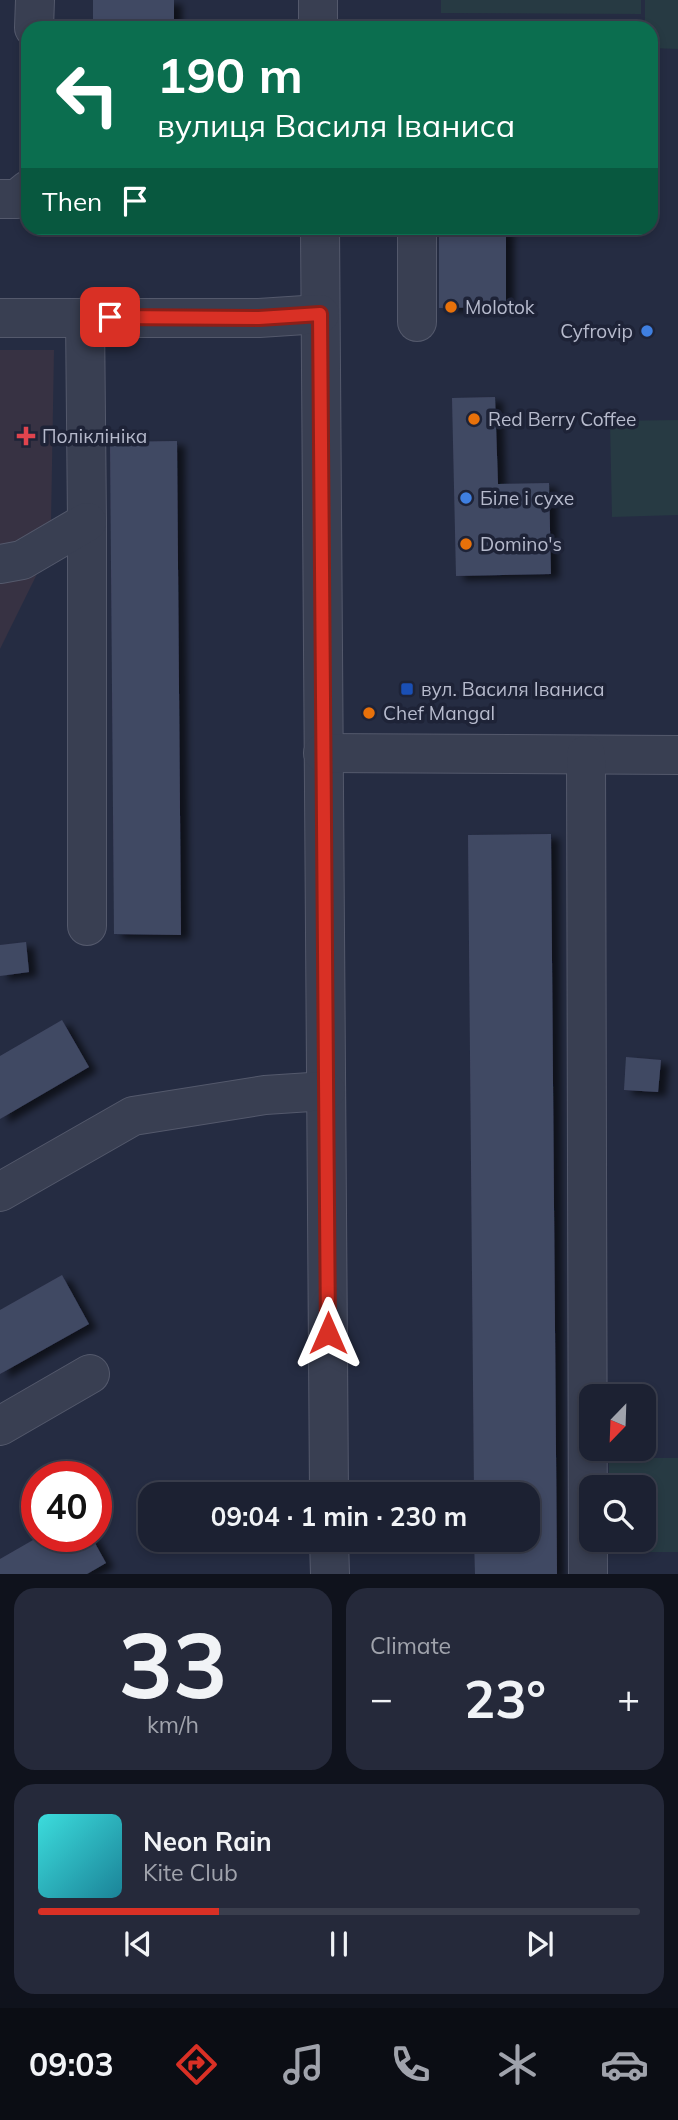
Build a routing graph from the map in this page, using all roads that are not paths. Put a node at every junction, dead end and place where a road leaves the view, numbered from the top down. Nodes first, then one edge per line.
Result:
1 (35, 0) edge
2 (318, 0) edge
3 (34, 21) edge
4 (318, 21) edge
5 (21, 196) edge
6 (0, 199) edge
7 (320, 235) edge
8 (416, 235) edge
9 (320, 314) junction
10 (85, 317) junction
11 (0, 318) edge
12 (417, 322) dead end
13 (87, 522) junction
14 (0, 564) edge
15 (323, 753) junction
16 (586, 755) junction
17 (678, 755) edge
18 (86, 926) dead end
19 (326, 1091) junction
20 (0, 1192) edge
21 (90, 1374) dead end
22 (0, 1426) edge
23 (329, 1482) edge
24 (329, 1552) edge
25 (330, 1574) edge
26 (589, 1574) edge

1 - 3 street
2 - 4 street
5 - 6 street
7 - 9 street
8 - 12 street
9 - 10 street
9 - 15 street
10 - 11 street
10 - 13 street
13 - 14 street
13 - 18 street
15 - 16 street
15 - 19 street
16 - 17 street
16 - 26 street
19 - 20 street
19 - 23 street
21 - 22 street
24 - 25 street

